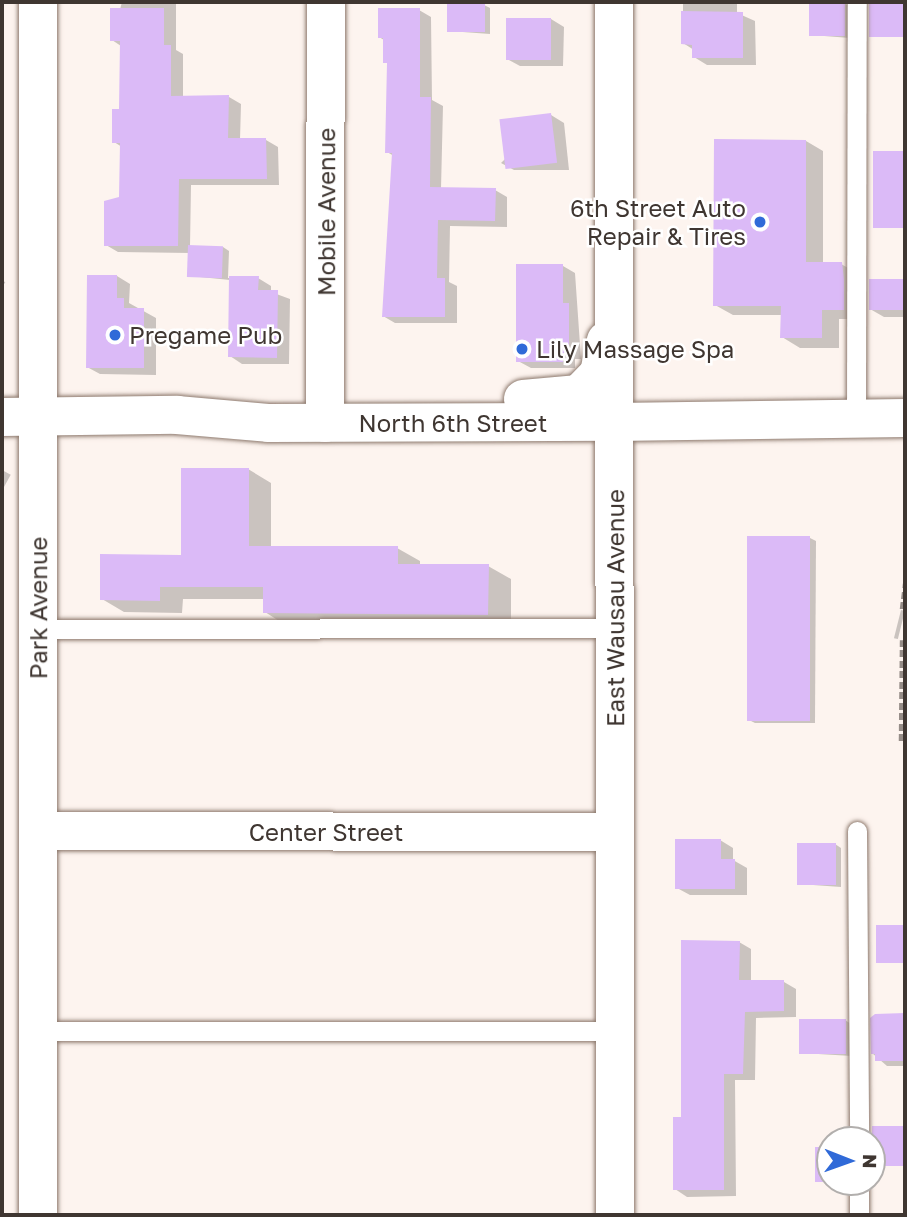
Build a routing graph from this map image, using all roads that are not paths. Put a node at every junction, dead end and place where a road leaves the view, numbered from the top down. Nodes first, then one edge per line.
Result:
1 (38, 2) edge
2 (326, 2) edge
3 (857, 2) edge
4 (612, 12) edge
5 (612, 243) junction
6 (20, 416) edge
7 (856, 418) junction
8 (905, 418) edge
9 (615, 422) junction
10 (325, 423) junction
11 (615, 628) junction
12 (38, 629) junction
13 (38, 831) junction
14 (857, 831) dead end
15 (615, 832) junction
16 (38, 1031) junction
17 (615, 1031) junction
18 (859, 1126) edge
19 (859, 1196) edge
20 (38, 1215) edge
21 (615, 1215) edge
22 (859, 1215) edge

1 - 6 main road, Park Avenue
2 - 10 main road, Mobile Avenue
3 - 7 lane
4 - 5 main road, East Wausau Avenue
5 - 9 main road, East Wausau Avenue
5 - 10 main road
6 - 10 main road, North 6th Street
6 - 12 main road, Park Avenue
7 - 8 main road, North 6th Street
7 - 9 main road, North 6th Street
9 - 10 main road, North 6th Street
9 - 11 main road, East Wausau Avenue
11 - 12 lane
11 - 15 main road, East Wausau Avenue
12 - 13 main road, Park Avenue
13 - 15 main road, Center Street
13 - 16 main road, Park Avenue
14 - 18 lane
15 - 17 main road, East Wausau Avenue
16 - 17 lane
16 - 20 main road, Park Avenue
17 - 21 main road, East Wausau Avenue
19 - 22 lane

